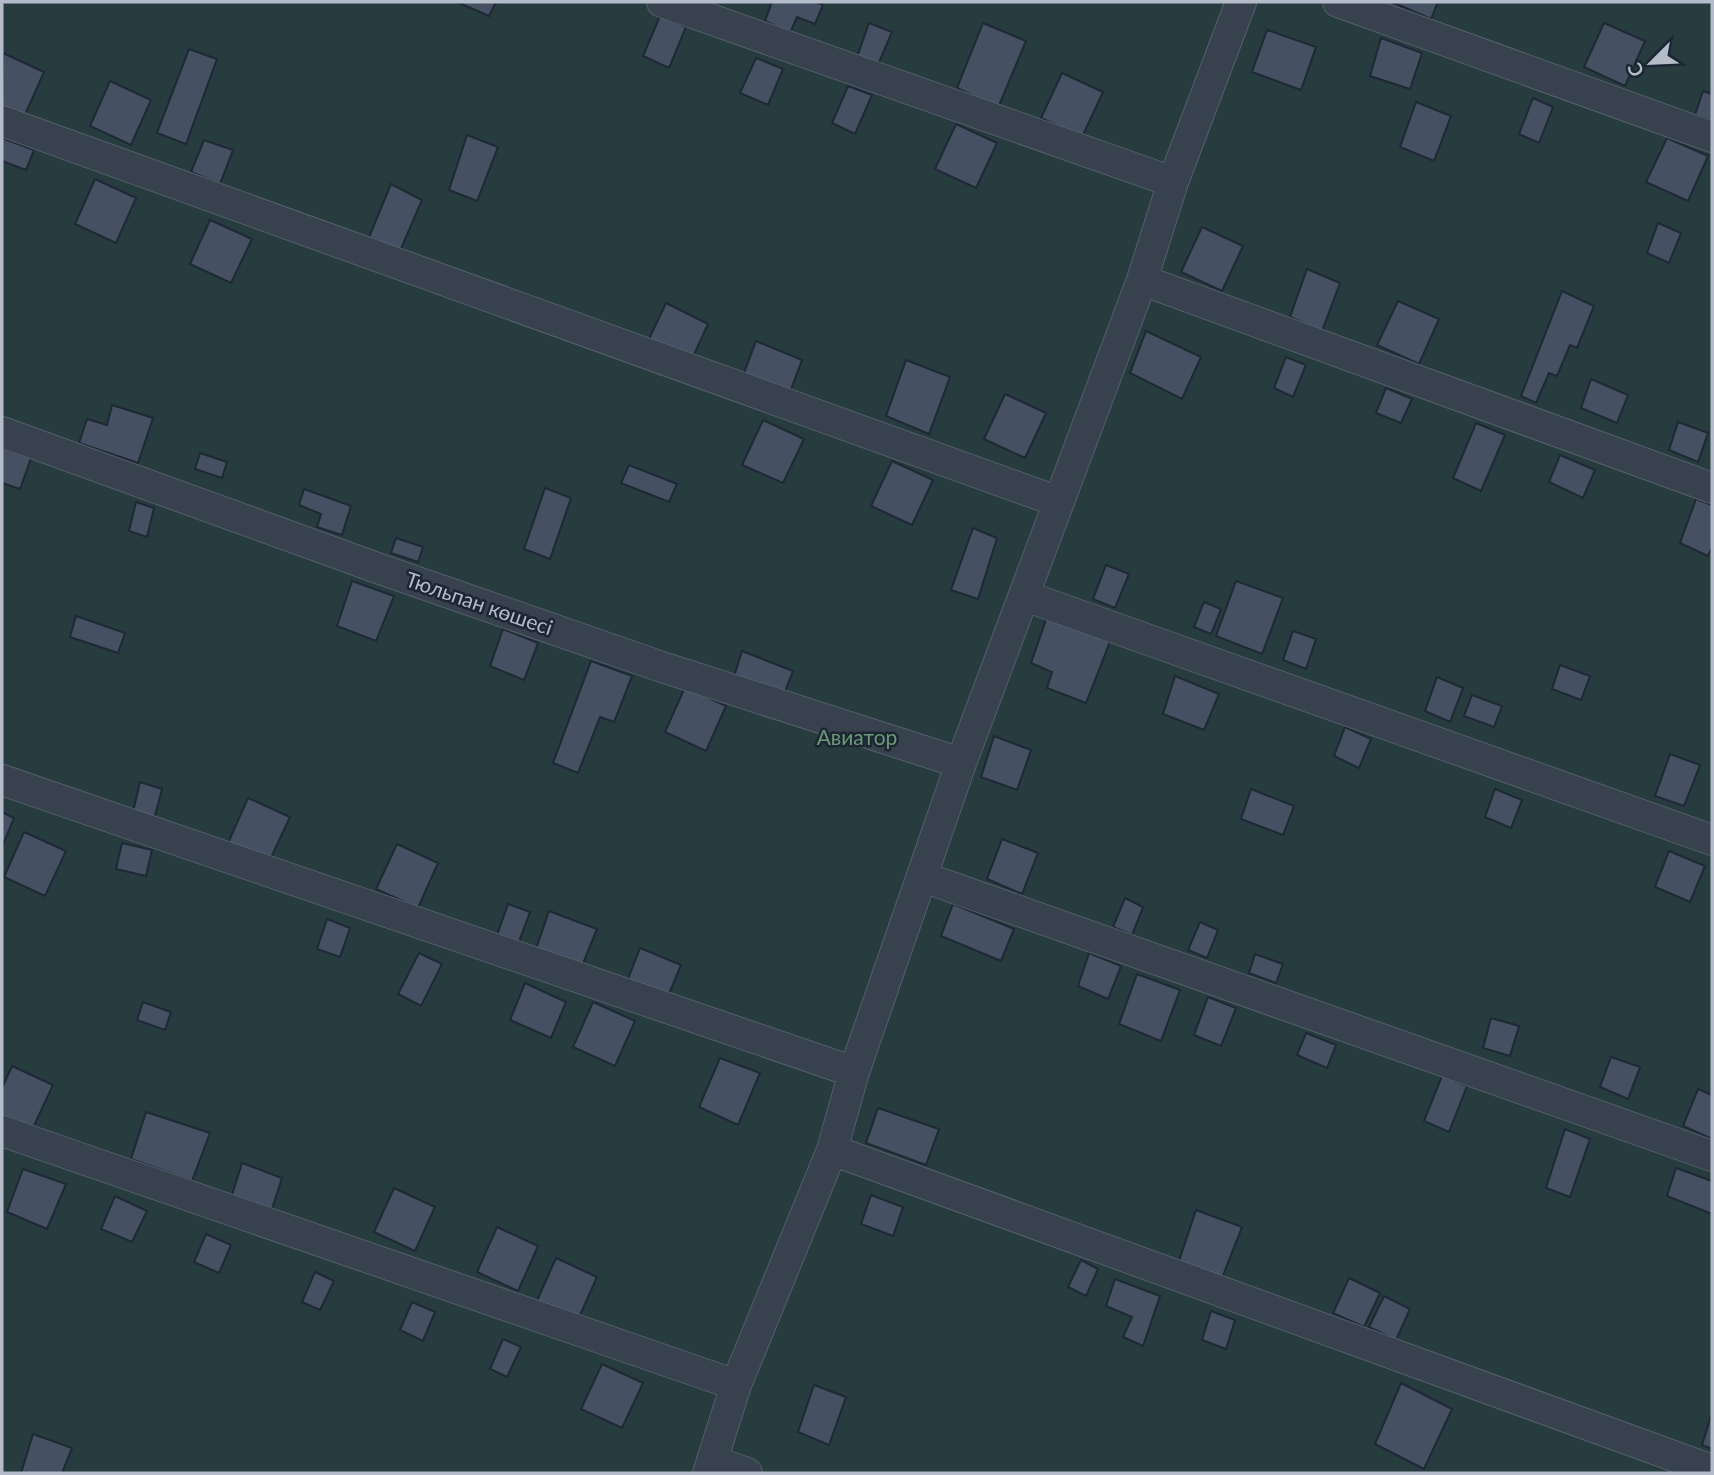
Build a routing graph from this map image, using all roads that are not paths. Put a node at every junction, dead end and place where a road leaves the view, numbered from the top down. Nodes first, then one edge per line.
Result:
1 (662, 2) edge
2 (1241, 2) edge
3 (1338, 2) edge
4 (2, 121) edge
5 (1712, 137) edge
6 (1173, 182) junction
7 (1142, 280) junction
8 (2, 432) edge
9 (1712, 488) edge
10 (1059, 502) junction
11 (1025, 596) junction
12 (961, 763) junction
13 (2, 780) edge
14 (1712, 840) edge
15 (923, 877) junction
16 (854, 1072) junction
17 (2, 1131) edge
18 (832, 1150) junction
19 (1712, 1156) edge
20 (736, 1385) junction
21 (711, 1467) edge
22 (1712, 1470) edge
23 (747, 1473) edge

1 - 6 street
2 - 6 street
3 - 5 street
4 - 10 street
6 - 7 street
7 - 9 street
7 - 10 street
8 - 12 street, Тюльпан көшесі
10 - 11 street
11 - 12 street
11 - 14 street
12 - 15 street
13 - 16 street
15 - 16 street
15 - 19 street
16 - 18 street
17 - 20 street
18 - 20 street
18 - 22 street
20 - 21 street
21 - 23 street

